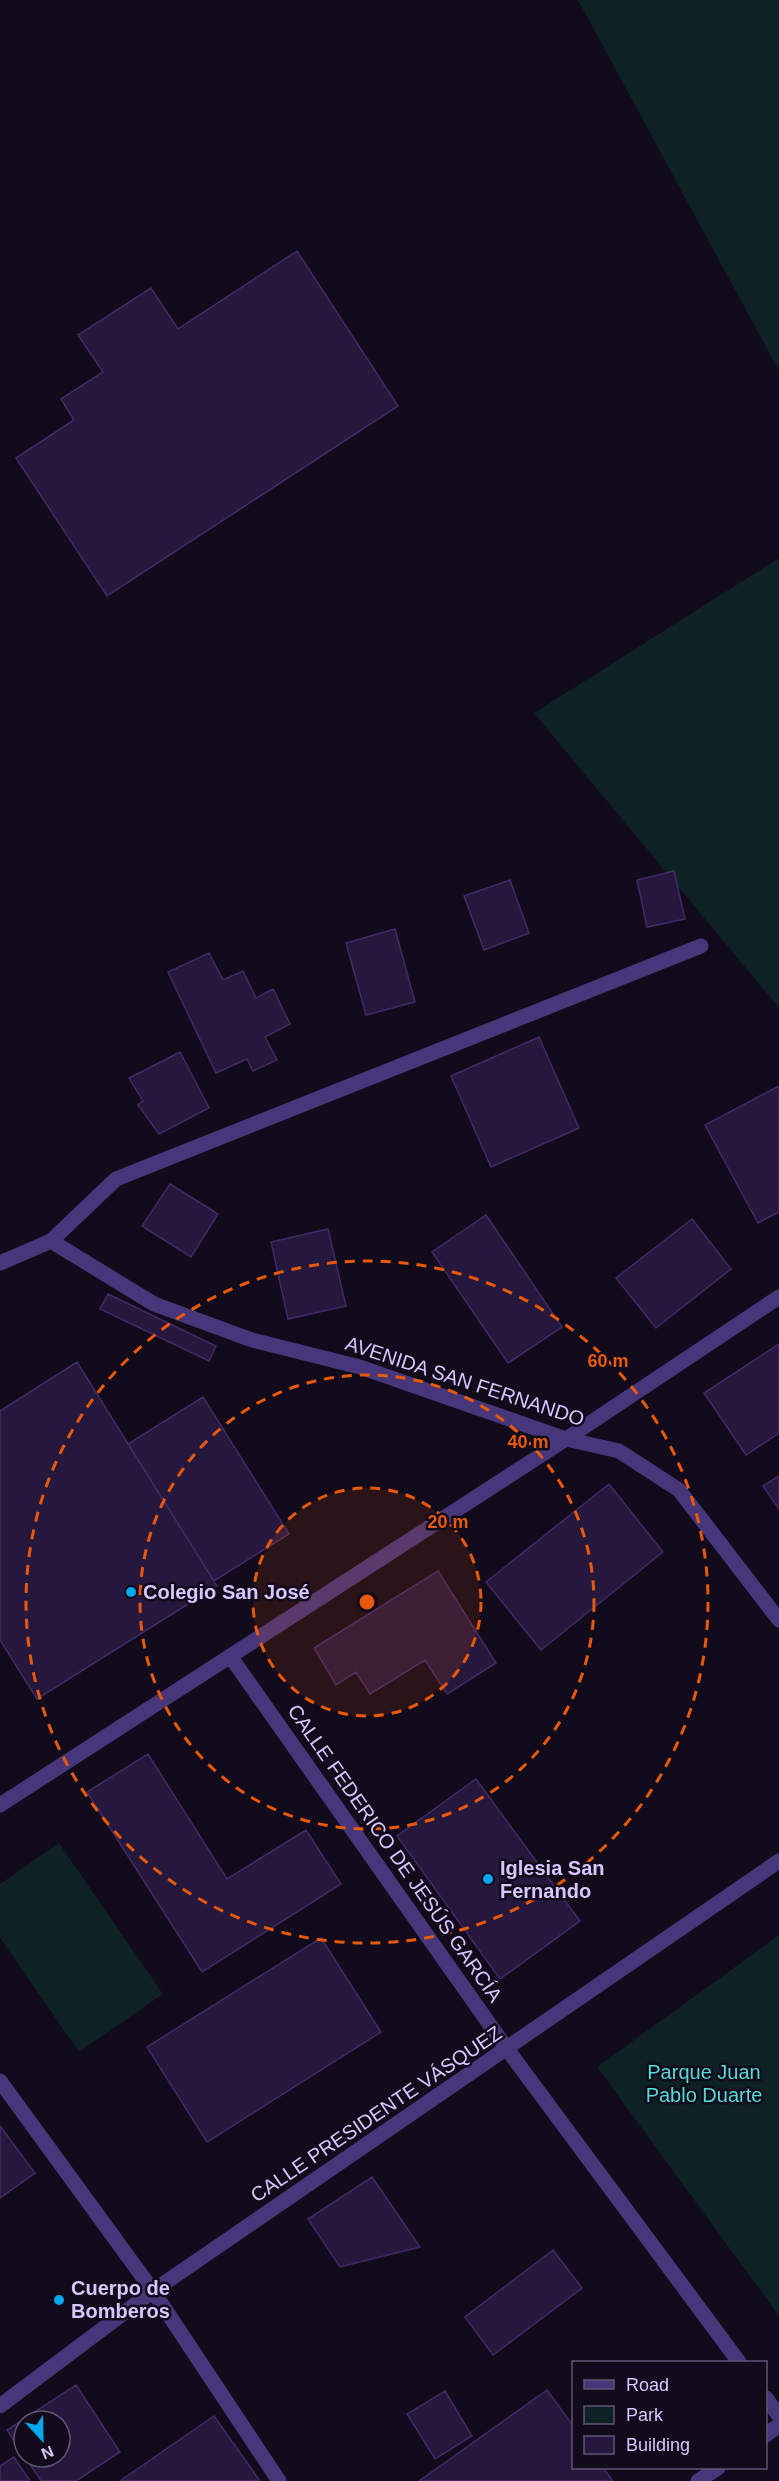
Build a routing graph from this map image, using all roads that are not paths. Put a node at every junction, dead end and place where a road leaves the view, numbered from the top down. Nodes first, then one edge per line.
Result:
1 (701, 946) dead end
2 (51, 1241) junction
3 (0, 1263) edge
4 (779, 1297) edge
5 (566, 1439) junction
6 (779, 1620) edge
7 (230, 1656) junction
8 (0, 1805) edge
9 (779, 1862) edge
10 (507, 2049) junction
11 (0, 2081) edge
12 (153, 2291) junction
13 (738, 2361) edge
14 (767, 2401) edge
15 (0, 2406) edge
16 (779, 2416) edge
17 (716, 2469) edge
18 (279, 2481) edge
19 (698, 2481) edge

1 - 2 street
2 - 3 street
2 - 5 street, AVENIDA SAN FERNANDO
4 - 5 street
5 - 6 street, AVENIDA SAN FERNANDO
5 - 7 street
7 - 8 street
7 - 10 street, CALLE FEDERICO DE JESÚS GARCÍA
9 - 10 street, CALLE PRESIDENTE VÁSQUEZ
10 - 12 street, CALLE PRESIDENTE VÁSQUEZ
10 - 13 street, CALLE FEDERICO DE JESÚS GARCÍA
11 - 12 street
12 - 15 street, CALLE PRESIDENTE VÁSQUEZ
12 - 18 street
14 - 16 street
17 - 19 street

